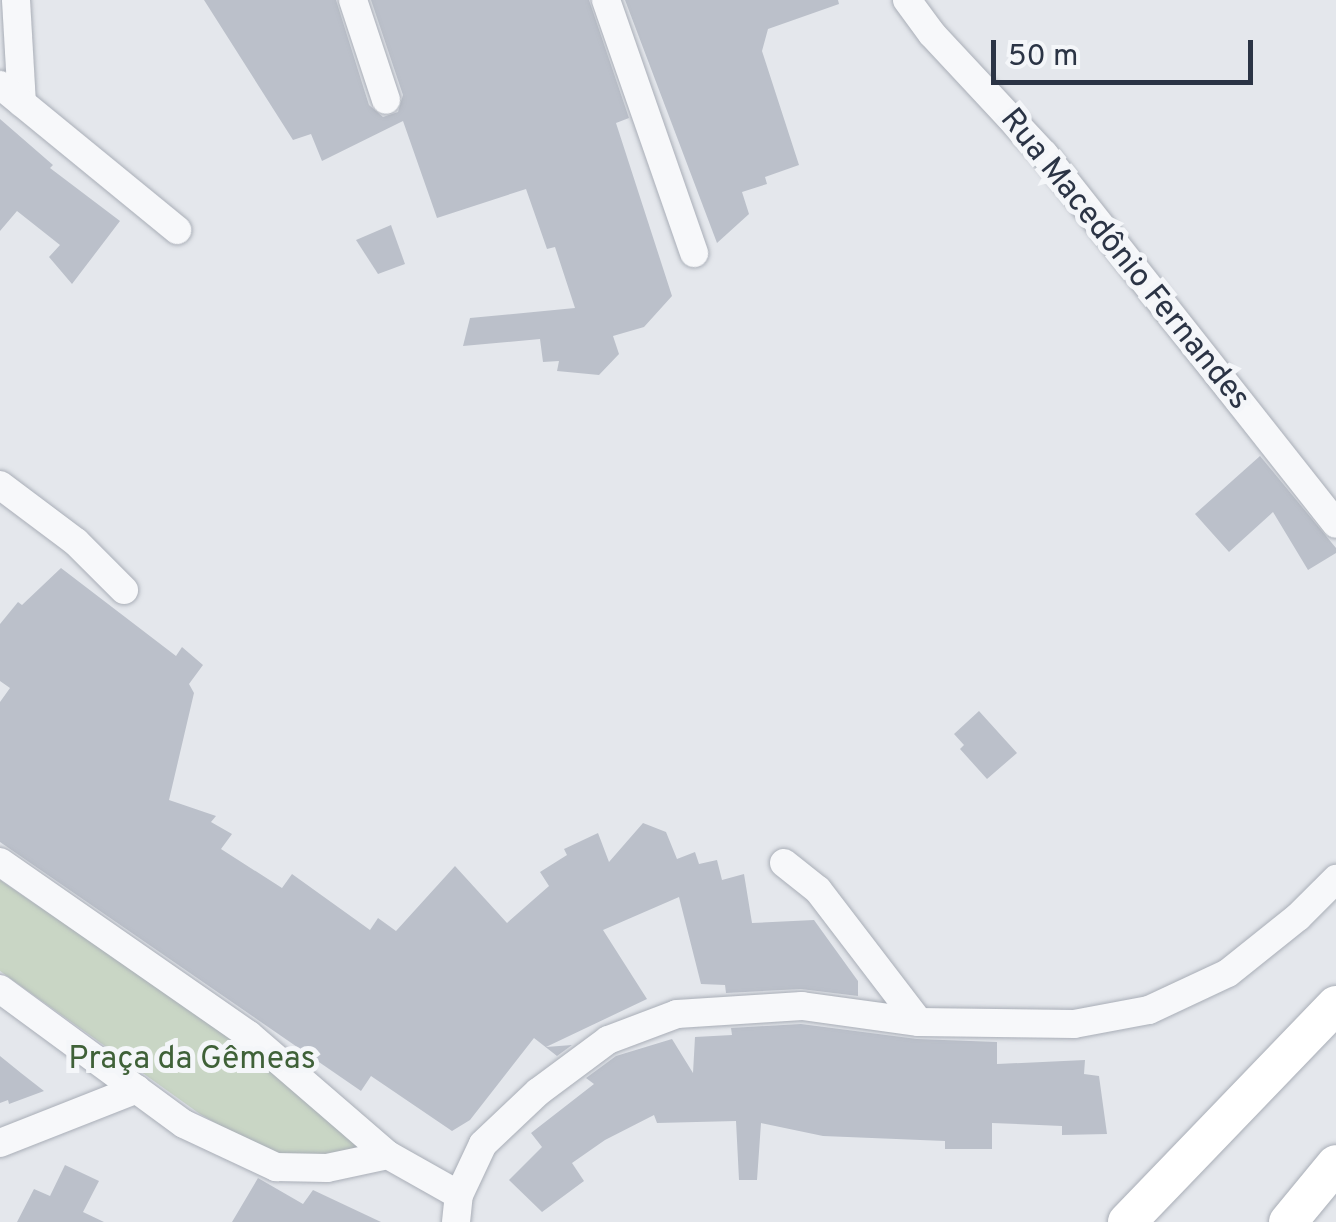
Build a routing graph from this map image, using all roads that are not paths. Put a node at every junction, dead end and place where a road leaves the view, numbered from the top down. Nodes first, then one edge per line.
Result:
1 (16, 0) edge
2 (353, 0) edge
3 (606, 0) edge
4 (907, 0) edge
5 (11, 94) edge
6 (386, 100) dead end
7 (177, 230) dead end
8 (694, 253) dead end
9 (0, 485) edge
10 (1336, 524) edge
11 (124, 590) dead end
12 (0, 862) edge
13 (784, 863) dead end
14 (1336, 879) edge
15 (0, 989) edge
16 (1336, 1005) edge
17 (919, 1022) junction
18 (137, 1089) junction
19 (0, 1143) edge
20 (388, 1155) junction
21 (1336, 1164) edge
22 (458, 1208) edge
23 (1127, 1222) edge
24 (1288, 1222) edge

1 - 5 street
2 - 6 street
3 - 8 street
4 - 10 street, Rua Macedônio Fernandes
5 - 7 street
9 - 11 street
12 - 20 street
13 - 17 street
14 - 17 street
15 - 18 street
16 - 23 main road
17 - 22 street
18 - 19 street
18 - 20 street
20 - 22 street
21 - 24 main road

